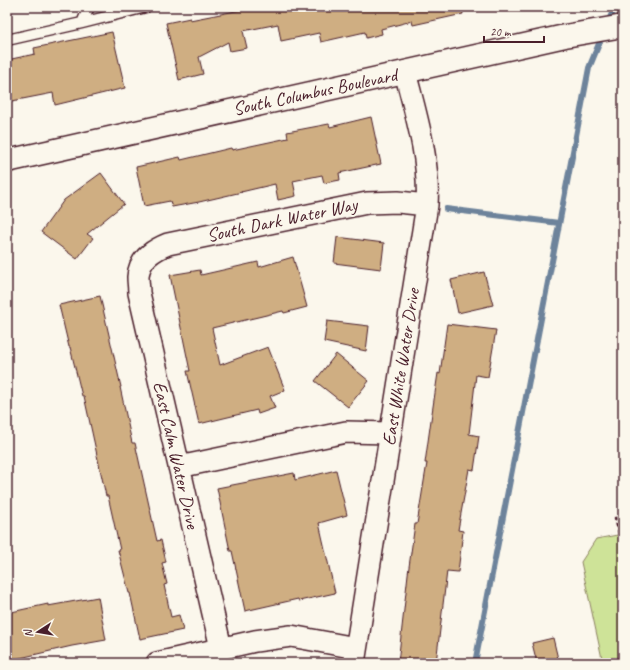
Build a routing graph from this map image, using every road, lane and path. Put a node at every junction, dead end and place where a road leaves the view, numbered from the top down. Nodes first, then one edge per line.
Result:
1 (89, 7) edge
2 (146, 7) edge
3 (82, 23) junction
4 (621, 26) edge
5 (7, 40) edge
6 (405, 72) junction
7 (7, 161) edge
8 (427, 205) junction
9 (136, 258) joint
10 (390, 433) junction
11 (179, 467) junction
12 (623, 517) edge
13 (619, 534) dead end
14 (221, 648) junction
15 (355, 656) edge
16 (157, 663) edge

1 - 3 lane
2 - 3 lane
3 - 5 lane
4 - 6 street, South Columbus Boulevard
6 - 7 street, South Columbus Boulevard
6 - 8 street, East White Water Drive
8 - 9 street, South Dark Water Way
8 - 10 street, East White Water Drive
9 - 11 street, East Calm Water Drive
10 - 11 street
10 - 15 street, East White Water Drive
11 - 14 street, East Calm Water Drive
12 - 13 path
14 - 15 street
14 - 16 street

